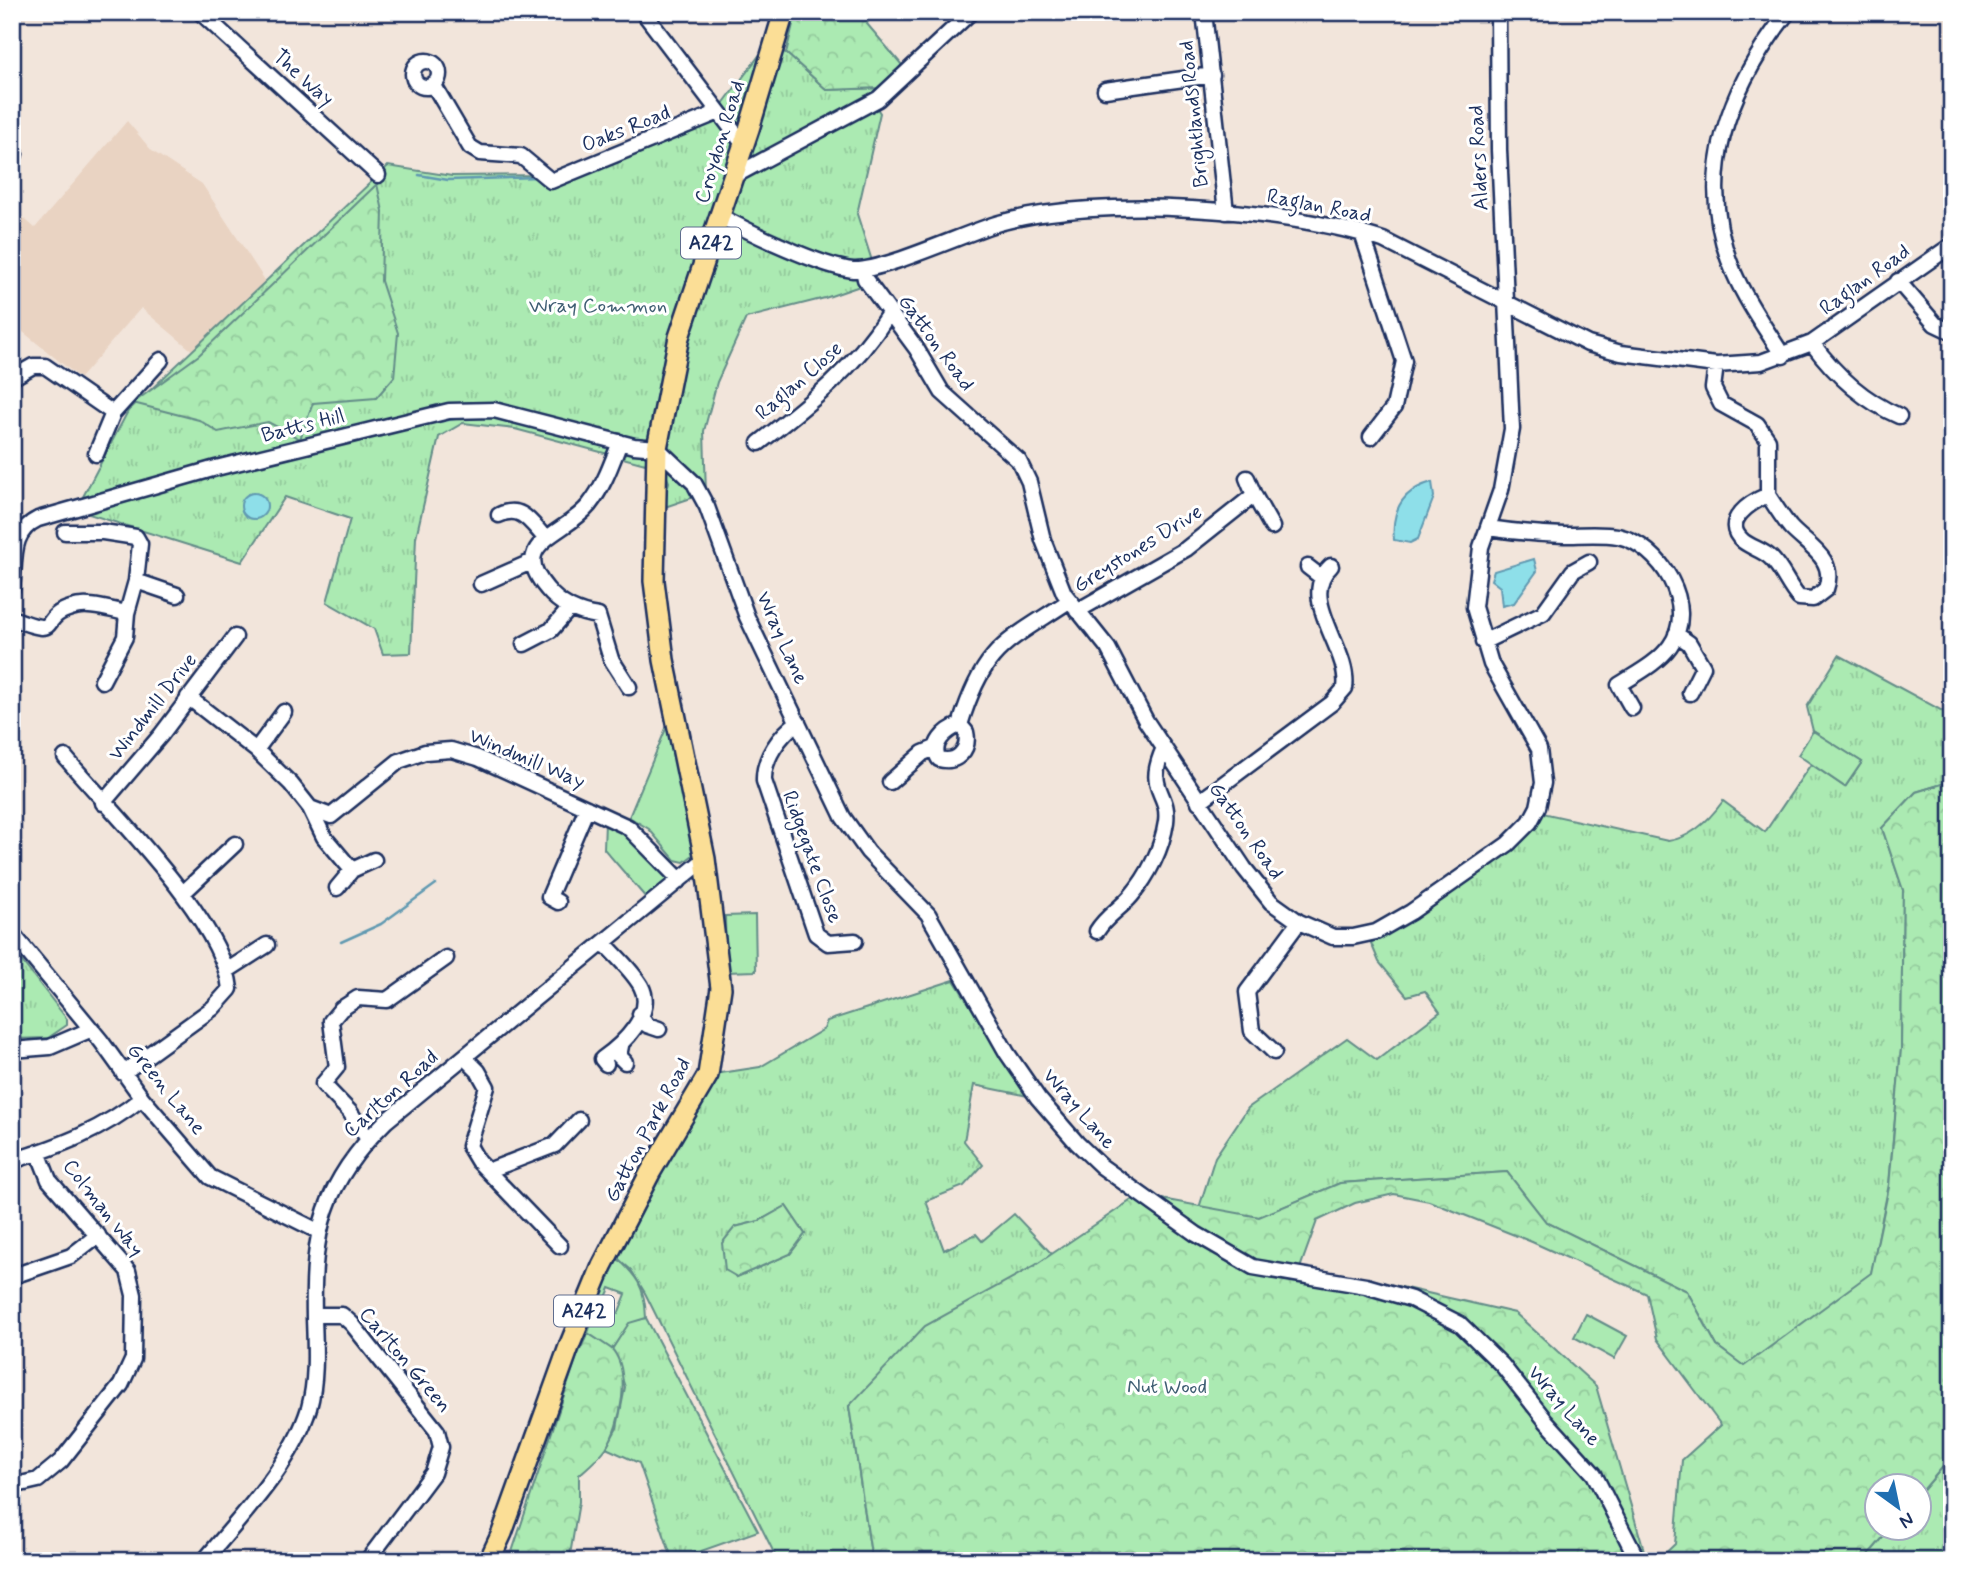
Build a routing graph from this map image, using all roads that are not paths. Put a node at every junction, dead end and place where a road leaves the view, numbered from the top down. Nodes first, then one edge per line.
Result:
1 (200, 12) edge
2 (643, 12) edge
3 (784, 12) edge
4 (971, 12) edge
5 (1204, 12) edge
6 (1498, 12) edge
7 (1788, 12) edge
8 (1212, 75) junction
9 (433, 84) dead end
10 (1105, 90) dead end
11 (719, 112) junction
12 (744, 145) junction
13 (378, 175) dead end
14 (734, 176) junction
15 (1226, 212) junction
16 (720, 216) junction
17 (1362, 233) junction
18 (1952, 245) edge
19 (863, 270) junction
20 (1898, 281) junction
21 (1508, 303) junction
22 (888, 315) junction
23 (1952, 332) edge
24 (1812, 343) junction
25 (1783, 356) junction
26 (161, 360) dead end
27 (1716, 365) junction
28 (12, 378) edge
29 (113, 414) junction
30 (1899, 416) dead end
31 (1371, 438) dead end
32 (620, 442) junction
33 (759, 443) dead end
34 (657, 447) junction
35 (96, 454) dead end
36 (688, 474) junction
37 (656, 478) junction
38 (1247, 478) dead end
39 (1254, 495) junction
40 (1768, 495) junction
41 (499, 514) dead end
42 (1272, 527) dead end
43 (1488, 528) junction
44 (16, 529) edge
45 (65, 533) dead end
46 (546, 539) junction
47 (531, 562) junction
48 (1589, 562) dead end
49 (1331, 566) dead end
50 (1308, 567) dead end
51 (1321, 577) junction
52 (136, 582) junction
53 (481, 584) dead end
54 (12, 586) edge
55 (177, 595) dead end
56 (1073, 606) junction
57 (570, 608) junction
58 (127, 613) junction
59 (12, 618) edge
60 (1676, 634) junction
61 (235, 636) dead end
62 (1483, 642) junction
63 (524, 644) dead end
64 (102, 681) dead end
65 (629, 687) dead end
66 (1690, 693) dead end
67 (188, 697) junction
68 (1632, 708) dead end
69 (284, 712) dead end
70 (798, 722) junction
71 (960, 725) junction
72 (934, 748) junction
73 (1164, 748) junction
74 (256, 750) junction
75 (65, 757) dead end
76 (890, 782) dead end
77 (1199, 802) junction
78 (103, 803) junction
79 (310, 808) junction
80 (587, 808) junction
81 (331, 816) junction
82 (324, 837) junction
83 (235, 844) dead end
84 (705, 859) junction
85 (374, 860) dead end
86 (352, 870) junction
87 (680, 880) junction
88 (337, 888) dead end
89 (183, 893) junction
90 (549, 898) dead end
91 (1299, 922) junction
92 (1097, 931) dead end
93 (12, 933) edge
94 (855, 941) dead end
95 (604, 943) junction
96 (267, 945) dead end
97 (446, 958) dead end
98 (228, 970) junction
99 (640, 1014) junction
100 (92, 1029) junction
101 (659, 1029) dead end
102 (621, 1046) junction
103 (12, 1050) edge
104 (1274, 1052) dead end
105 (464, 1057) junction
106 (625, 1062) dead end
107 (606, 1063) dead end
108 (123, 1073) junction
109 (142, 1098) junction
110 (579, 1120) dead end
111 (368, 1139) junction
112 (38, 1153) junction
113 (12, 1161) edge
114 (490, 1171) junction
115 (318, 1231) junction
116 (98, 1235) junction
117 (560, 1246) dead end
118 (19, 1274) dead end
119 (314, 1315) junction
120 (12, 1486) edge
121 (204, 1561) edge
122 (367, 1561) edge
123 (489, 1561) edge
124 (1638, 1561) edge

1 - 13 street, The Way
2 - 11 street
3 - 12 main road, Croydon Road / A242
4 - 14 street
5 - 8 street, Brightlands Road
6 - 21 street, Alders Road
7 - 25 street
8 - 10 street
8 - 15 street, Brightlands Road
9 - 11 street, Oaks Road
11 - 12 street
12 - 14 main road, Croydon Road / A242
14 - 16 main road, Croydon Road / A242
15 - 17 street, Raglan Road
15 - 19 street, Raglan Road
16 - 19 street, Raglan Road
16 - 34 main road, Croydon Road / A242
17 - 21 street, Raglan Road
17 - 31 street
18 - 20 street, Raglan Road
19 - 22 street, Gatton Road
20 - 23 street
20 - 24 street, Raglan Road
21 - 27 street, Raglan Road
21 - 43 street, Gatton Road
22 - 33 street, Raglan Close
22 - 56 street, Gatton Road
24 - 25 street, Raglan Road
24 - 30 street
25 - 27 street, Raglan Road
26 - 29 street
27 - 40 street
28 - 29 street
29 - 35 street
32 - 34 street, Batts Hill
32 - 44 street, Batts Hill
32 - 46 street
34 - 36 street, Wray Lane
34 - 37 main road, Gatton Park Road / A242
36 - 37 street
36 - 70 street, Wray Lane
37 - 84 main road, Gatton Park Road / A242
38 - 39 street
39 - 42 street
39 - 56 street, Greystones Drive
40 - 40 street
41 - 46 street
43 - 60 street
43 - 62 street, Gatton Road
44 - 54 street, Batts Hill
45 - 52 street
46 - 47 street
47 - 53 street
47 - 57 street
48 - 62 street
49 - 51 street
50 - 51 street
51 - 77 street
52 - 55 street
52 - 58 street
56 - 71 street, Greystones Drive
56 - 73 street, Gatton Road
57 - 63 street
57 - 65 street
58 - 59 street
58 - 64 street
60 - 66 street
60 - 68 street
61 - 67 street, Windmill Drive
62 - 91 street, Gatton Road
67 - 74 street
67 - 78 street, Windmill Drive
69 - 74 street
70 - 94 street, Ridgegate Close
70 - 124 street, Wray Lane
71 - 72 street
71 - 72 street
72 - 76 street
73 - 77 street, Gatton Road
73 - 92 street
74 - 79 street
75 - 78 street
77 - 91 street, Gatton Road
78 - 89 street
79 - 81 street
79 - 82 street
80 - 81 street, Windmill Way
80 - 87 street, Windmill Way
80 - 90 street
81 - 82 street
82 - 86 street
83 - 89 street
84 - 87 street, Carlton Road
84 - 123 main road, Gatton Park Road / A242
85 - 86 street
86 - 88 street
87 - 95 street, Carlton Road
89 - 98 street
91 - 104 street
93 - 100 street, Green Lane
95 - 99 street
95 - 105 street, Carlton Road
96 - 98 street
97 - 111 street
98 - 108 street
99 - 101 street
99 - 102 street
100 - 103 street
100 - 108 street, Green Lane
102 - 106 street
102 - 107 street
105 - 111 street, Carlton Road
105 - 114 street
108 - 109 street, Green Lane
109 - 112 street
109 - 115 street, Green Lane
110 - 114 street
111 - 115 street, Carlton Road
112 - 113 street
112 - 116 street, Colman Way
114 - 117 street
115 - 119 street, Carlton Road
116 - 118 street
116 - 120 street, Colman Way
119 - 121 street, Carlton Road
119 - 122 street, Carlton Green

